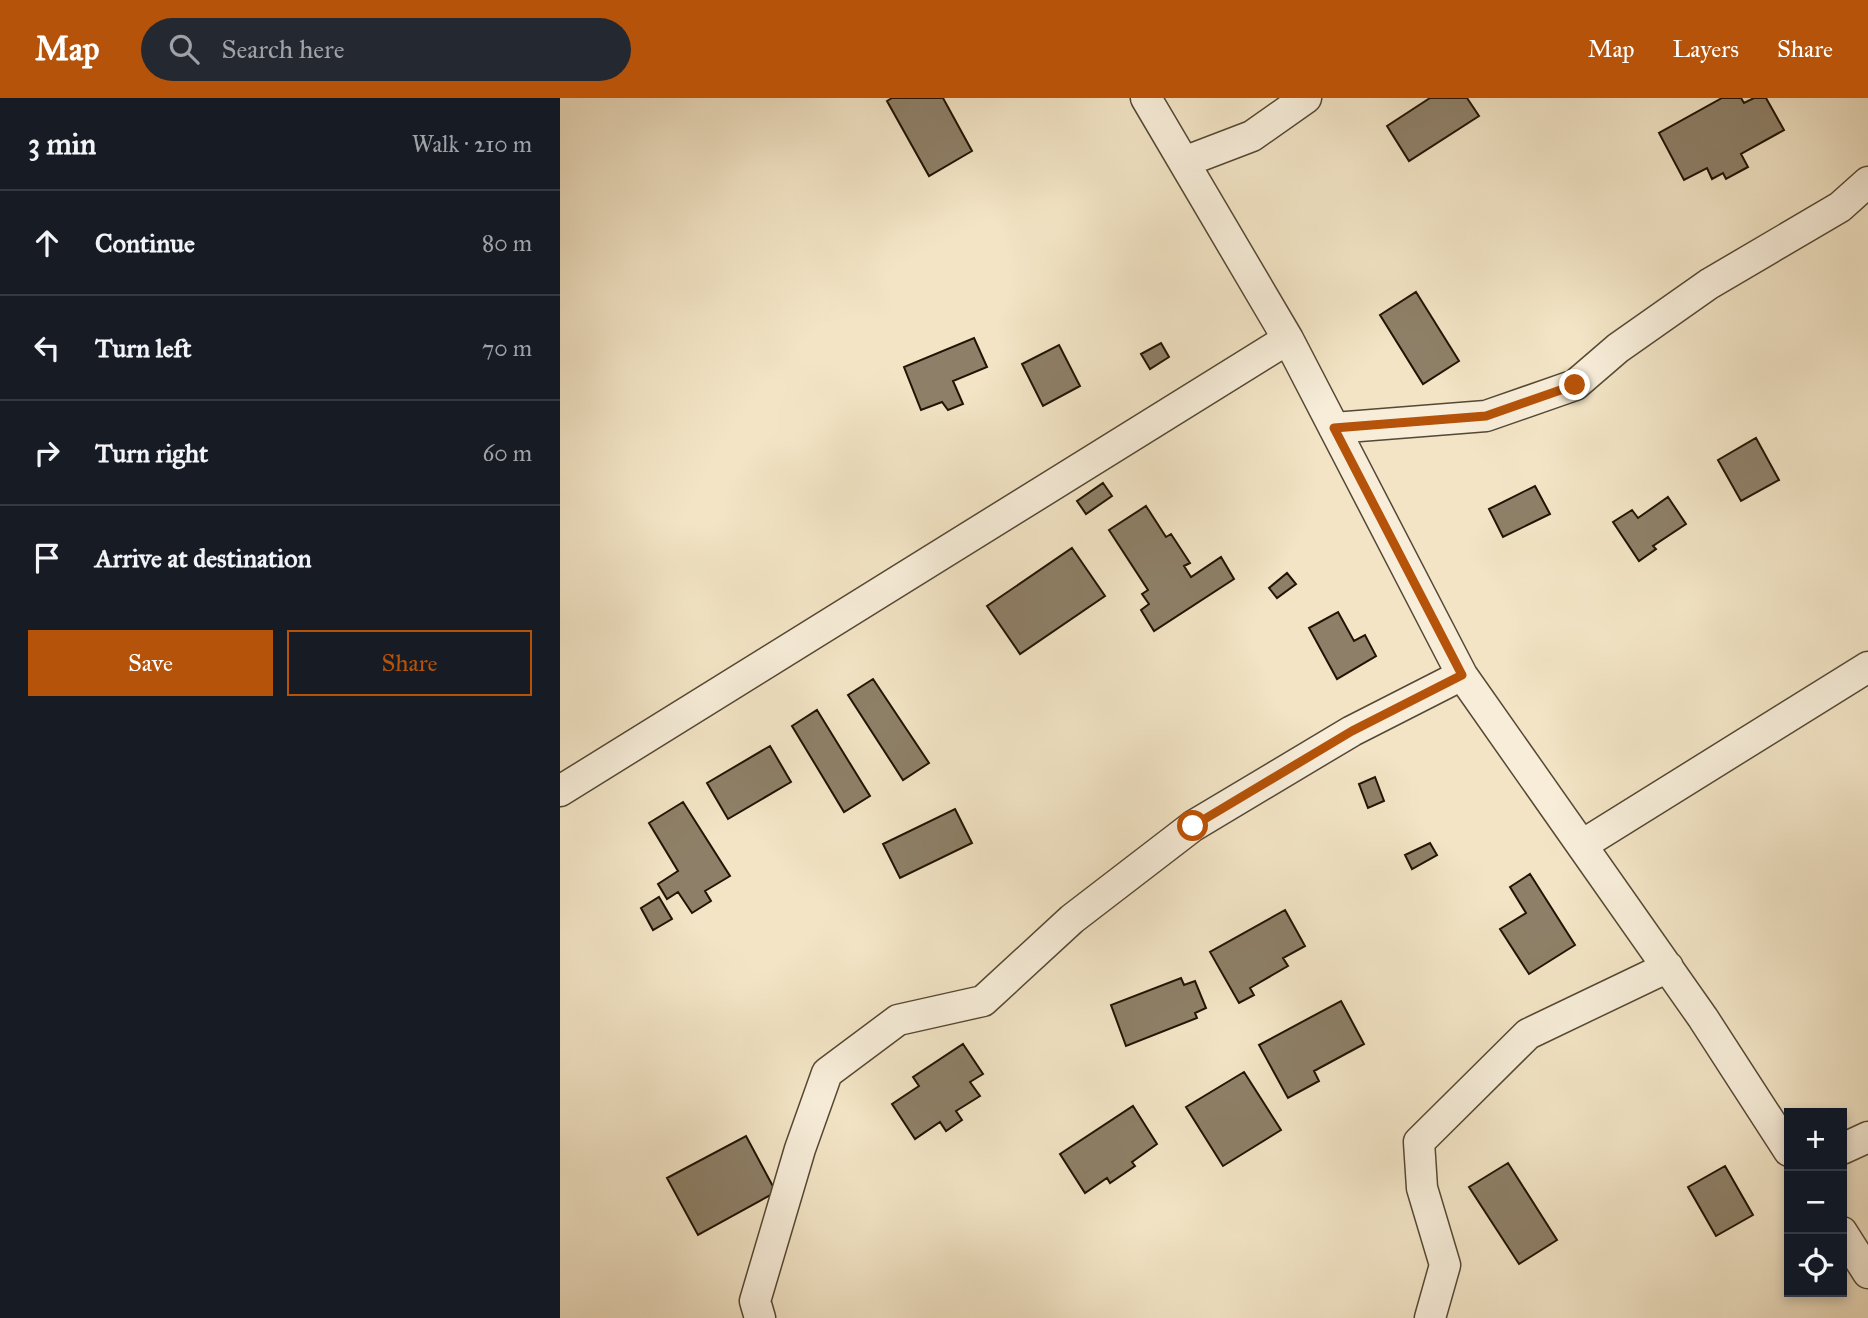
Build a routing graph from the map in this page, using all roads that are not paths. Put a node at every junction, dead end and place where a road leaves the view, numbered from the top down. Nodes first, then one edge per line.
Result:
1 (1146, 98) edge
2 (1306, 98) edge
3 (1184, 163) junction
4 (1868, 182) edge
5 (1288, 339) junction
6 (1334, 428) junction
7 (1868, 667) edge
8 (1462, 675) junction
9 (560, 791) edge
10 (1582, 845) junction
11 (1668, 967) junction
12 (1868, 1138) edge
13 (1784, 1143) edge
14 (1847, 1147) edge
15 (1843, 1234) edge
16 (1868, 1273) edge
17 (760, 1318) edge
18 (1430, 1318) edge

1 - 3 street
2 - 3 street
3 - 5 street
4 - 6 street
5 - 6 street
5 - 9 street
6 - 8 street
7 - 10 street
8 - 10 street
8 - 17 street
10 - 11 street
11 - 13 street
11 - 18 street
12 - 14 street
15 - 16 street

